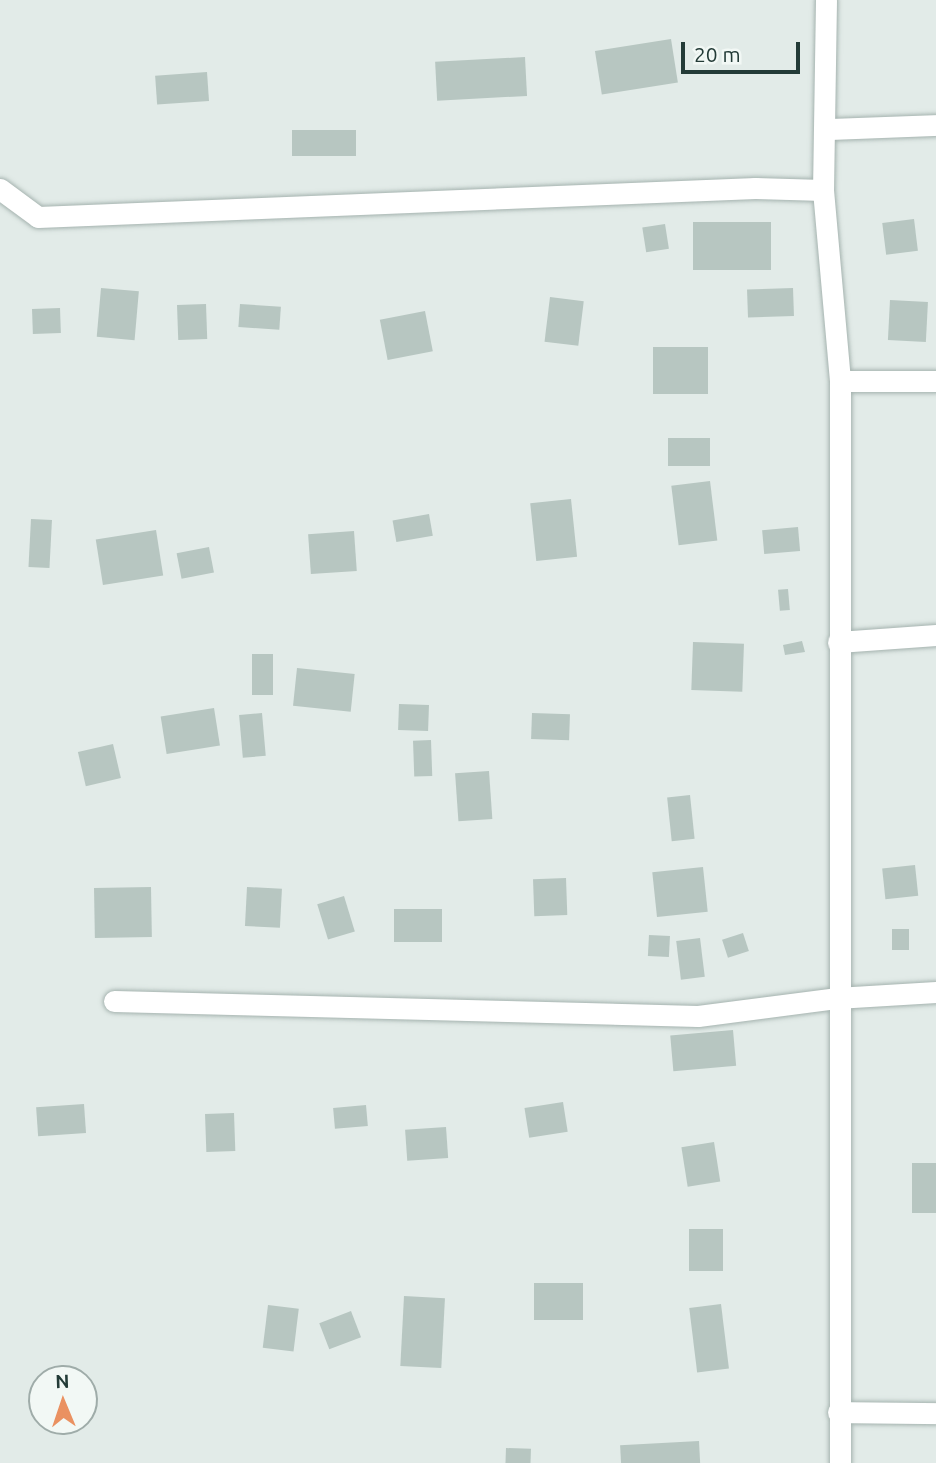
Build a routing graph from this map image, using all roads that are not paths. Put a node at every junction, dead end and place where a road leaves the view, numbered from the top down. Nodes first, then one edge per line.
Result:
1 (826, 0) edge
2 (936, 125) edge
3 (827, 129) junction
4 (0, 189) edge
5 (823, 190) junction
6 (840, 381) junction
7 (936, 381) edge
8 (936, 635) edge
9 (838, 642) junction
10 (936, 992) edge
11 (836, 998) junction
12 (114, 1001) dead end
13 (838, 1412) junction
14 (936, 1413) edge
15 (840, 1463) edge

1 - 3 street
2 - 3 street
3 - 5 street
4 - 5 street
5 - 6 street
6 - 7 street
6 - 9 street
8 - 9 street
9 - 11 street
10 - 11 street
11 - 12 street
11 - 13 street
13 - 14 street
13 - 15 street

